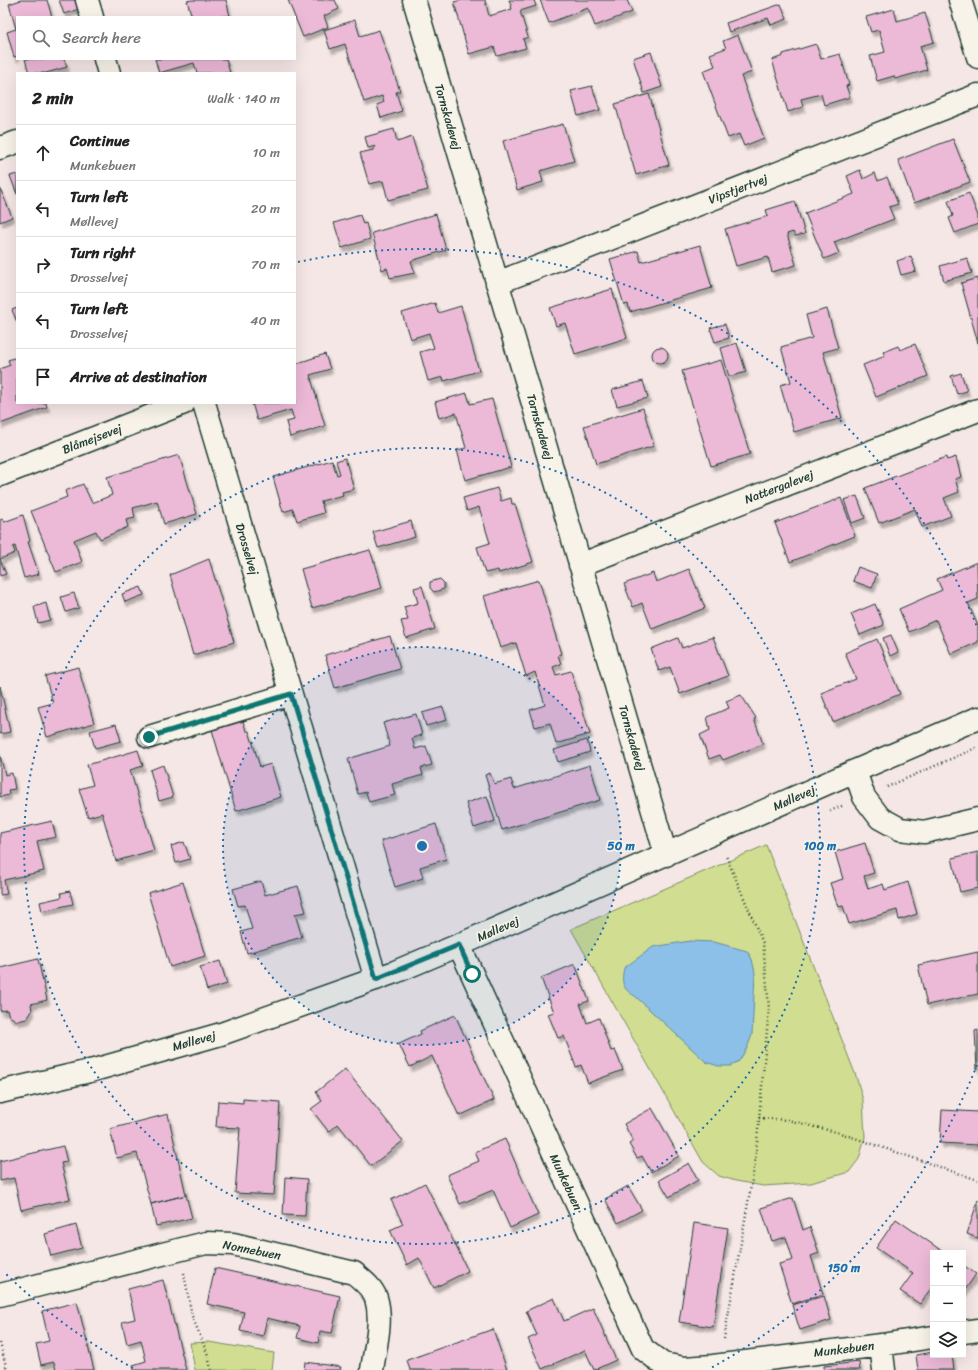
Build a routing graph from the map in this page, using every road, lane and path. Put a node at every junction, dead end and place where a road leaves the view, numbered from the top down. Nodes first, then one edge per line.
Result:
1 (87, 0) edge
2 (414, 0) edge
3 (960, 0) edge
4 (92, 16) edge
5 (978, 57) edge
6 (105, 60) edge
7 (109, 72) edge
8 (978, 95) edge
9 (16, 142) edge
10 (0, 148) edge
11 (497, 283) junction
12 (181, 404) edge
13 (204, 404) edge
14 (978, 410) edge
15 (0, 475) edge
16 (580, 565) junction
17 (291, 694) junction
18 (978, 718) edge
19 (149, 737) dead end
20 (855, 771) junction
21 (978, 819) edge
22 (666, 855) junction
23 (726, 856) dead end
24 (459, 945) junction
25 (376, 979) junction
26 (0, 1092) edge
27 (759, 1118) junction
28 (978, 1180) edge
29 (179, 1250) junction
30 (0, 1295) edge
31 (978, 1330) edge
32 (966, 1332) edge
33 (930, 1337) edge
34 (0, 1343) edge
35 (881, 1345) junction
36 (715, 1367) edge
37 (7, 1370) edge
38 (211, 1370) edge
39 (372, 1370) edge
40 (884, 1370) edge

1 - 4 street
2 - 11 street, Tornskadevej
3 - 5 street
6 - 7 street
8 - 11 street, Vipstjertvej
9 - 10 street
11 - 16 street, Tornskadevej
12 - 15 street, Blåmejsevej
13 - 17 street, Drosselvej
14 - 16 street, Nattergalevej
16 - 22 street, Tornskadevej
17 - 19 street
17 - 25 street, Drosselvej
18 - 20 street, Møllevej
20 - 21 street
20 - 22 street, Møllevej
22 - 24 street, Møllevej
23 - 27 path
24 - 25 street, Møllevej
24 - 36 street, Munkebuen
25 - 26 street, Møllevej
27 - 28 path
27 - 36 path
29 - 30 street, Nonnebuen
29 - 38 path
29 - 39 street, Nonnebuen
31 - 32 street
33 - 35 street, Munkebuen
34 - 37 path
35 - 36 street, Munkebuen
35 - 40 street, Munkebuen

